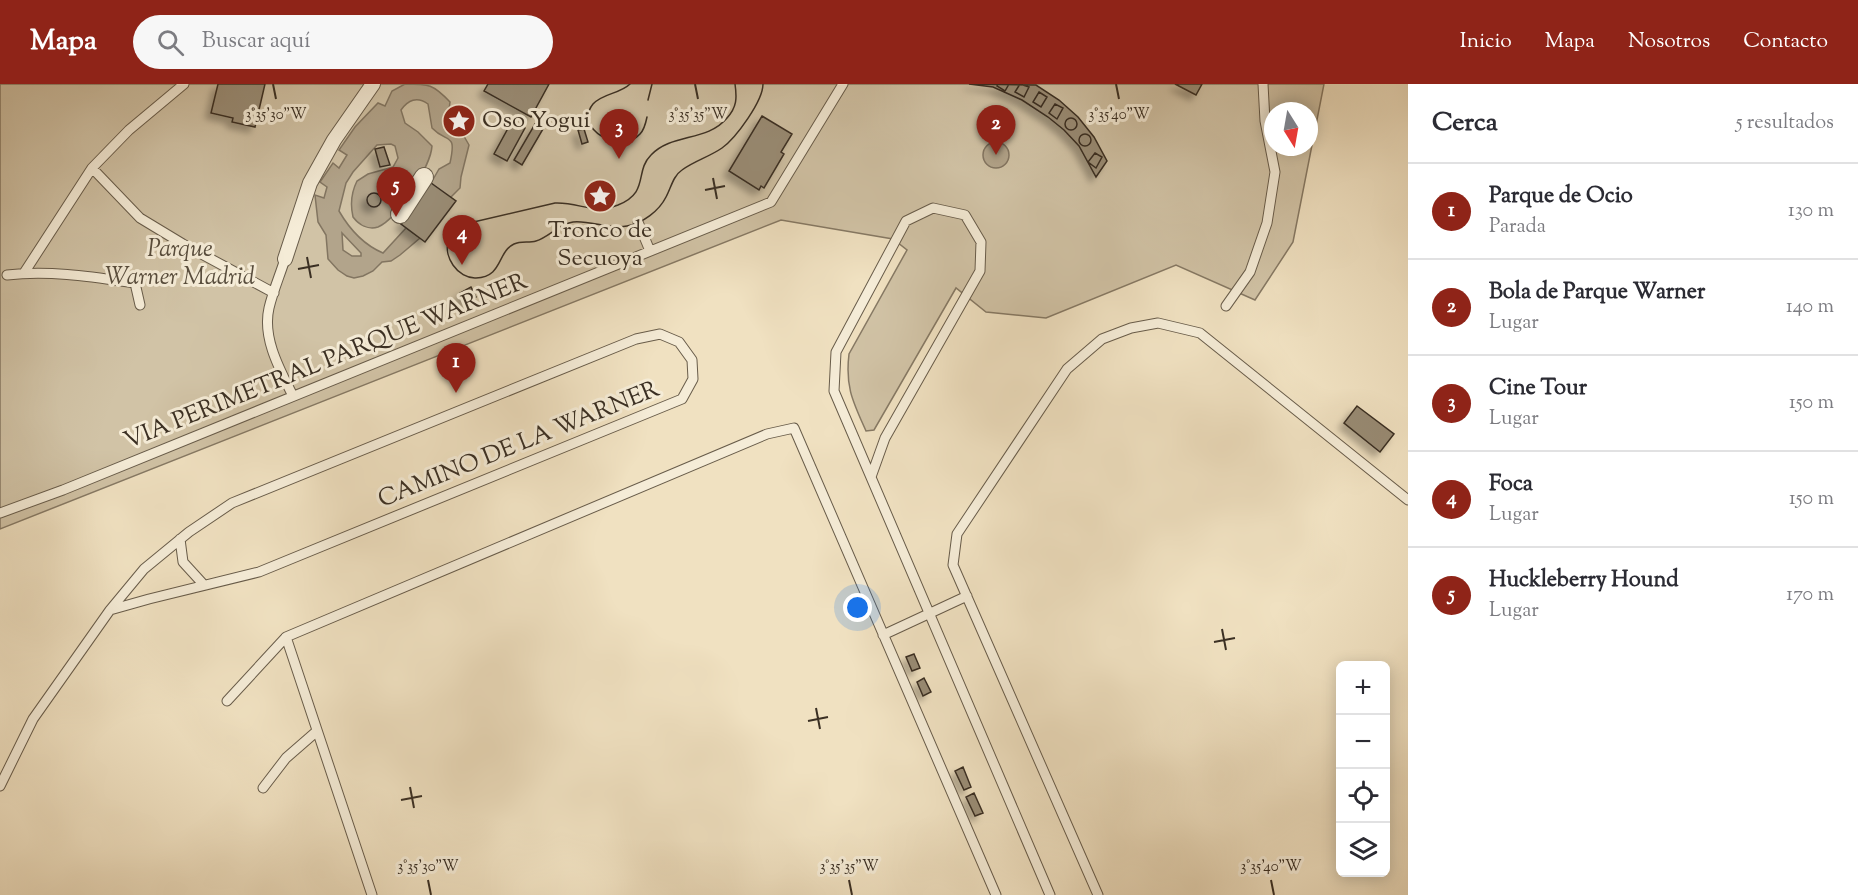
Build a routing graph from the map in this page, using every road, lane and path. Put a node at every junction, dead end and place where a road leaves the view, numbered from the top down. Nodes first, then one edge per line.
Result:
1 (184, 84) edge
2 (373, 84) edge
3 (843, 84) edge
4 (1263, 84) edge
5 (92, 168) junction
6 (424, 177) dead end
7 (400, 213) dead end
8 (638, 222) dead end
9 (650, 251) junction
10 (285, 259) joint
11 (24, 273) junction
12 (7, 275) dead end
13 (274, 293) junction
14 (140, 305) dead end
15 (1226, 306) dead end
16 (293, 396) junction
17 (871, 477) junction
18 (1408, 500) edge
19 (0, 513) edge
20 (180, 539) junction
21 (204, 585) junction
22 (967, 596) junction
23 (110, 610) junction
24 (930, 614) junction
25 (883, 635) junction
26 (286, 637) junction
27 (227, 702) dead end
28 (316, 731) junction
29 (0, 786) edge
30 (263, 788) dead end
31 (372, 895) edge
32 (996, 895) edge
33 (1050, 895) edge
34 (1098, 895) edge

1 - 5 lane
2 - 10 street
3 - 9 lane, VIA PERIMETRAL PARQUE WARNER
4 - 15 lane
5 - 11 lane
5 - 13 lane
6 - 7 street
8 - 9 lane
9 - 16 lane, VIA PERIMETRAL PARQUE WARNER
10 - 13 lane
11 - 12 lane
11 - 14 lane
13 - 16 lane
16 - 19 lane, VIA PERIMETRAL PARQUE WARNER
17 - 17 lane
17 - 24 lane
18 - 22 lane
20 - 21 lane
20 - 21 lane, CAMINO DE LA WARNER
20 - 23 lane, CAMINO DE LA WARNER
21 - 23 lane, CAMINO DE LA WARNER
22 - 24 lane
22 - 34 lane
23 - 29 lane, CAMINO DE LA WARNER
24 - 25 lane
24 - 33 lane
25 - 26 lane
25 - 32 lane
26 - 27 lane
26 - 28 lane
28 - 30 lane
28 - 31 lane

